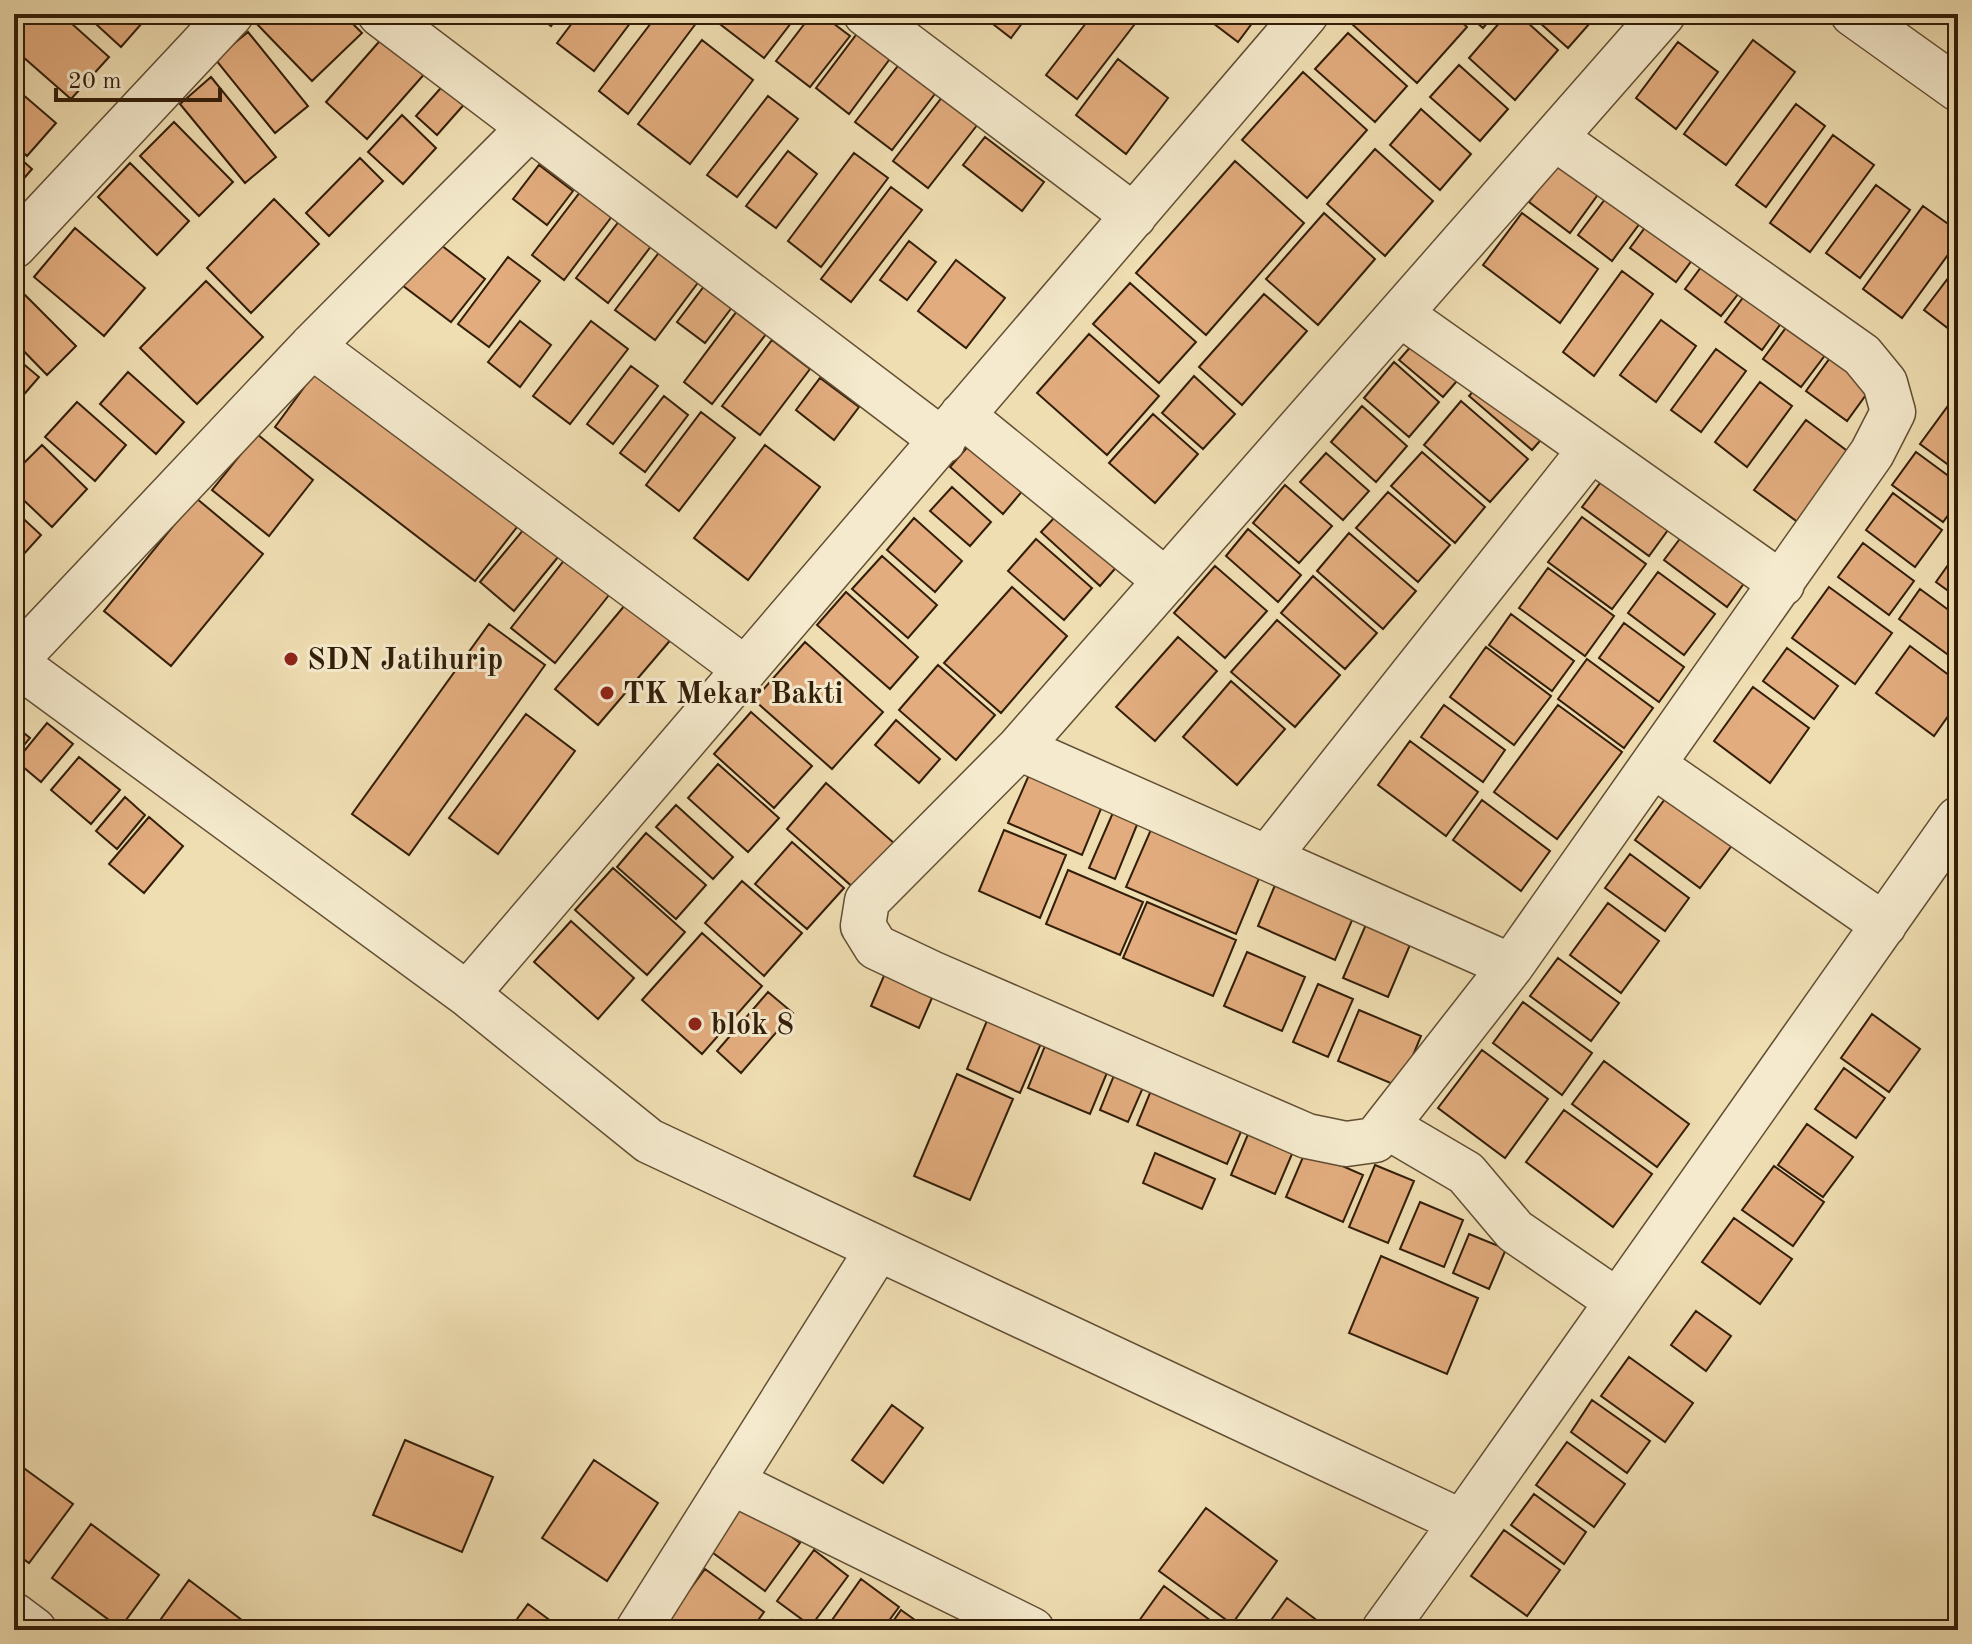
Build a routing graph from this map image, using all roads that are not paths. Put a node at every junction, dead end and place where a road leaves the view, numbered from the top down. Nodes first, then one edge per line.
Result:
1 (231, 14) edge
2 (380, 14) edge
3 (866, 14) edge
4 (1306, 14) edge
5 (1663, 14) edge
6 (1853, 14) edge
7 (1958, 89) edge
8 (529, 128) junction
9 (1555, 138) junction
10 (1134, 216) junction
11 (14, 246) edge
12 (1400, 314) junction
13 (312, 346) junction
14 (953, 428) junction
15 (1591, 449) junction
16 (1166, 581) junction
17 (1782, 584) junction
18 (14, 662) edge
19 (745, 669) junction
20 (1019, 748) junction
21 (1653, 765) junction
22 (1958, 819) edge
23 (1267, 858) junction
24 (1884, 925) junction
25 (1511, 966) junction
26 (467, 994) junction
27 (1386, 1126) junction
28 (878, 1249) junction
29 (1617, 1301) junction
30 (731, 1482) junction
31 (1462, 1522) junction
32 (14, 1615) edge
33 (34, 1630) edge
34 (638, 1630) edge
35 (1032, 1630) edge
36 (1384, 1630) edge

1 - 11 street
2 - 8 street
3 - 10 street
4 - 10 street
5 - 9 street
6 - 7 street
8 - 13 street
8 - 14 street
9 - 12 street
9 - 17 street
10 - 14 street
12 - 15 street
12 - 16 street
13 - 18 street
13 - 19 street
14 - 16 street
14 - 19 street
15 - 17 street
15 - 23 street
16 - 20 street
17 - 21 street
18 - 26 street
19 - 26 street
20 - 23 street
20 - 27 street
21 - 24 street
21 - 25 street
22 - 24 street
23 - 25 street
24 - 29 street
25 - 27 street
26 - 28 street
27 - 29 street
28 - 30 street
28 - 31 street
29 - 31 street
30 - 34 street
30 - 35 street
31 - 36 street
32 - 33 street

